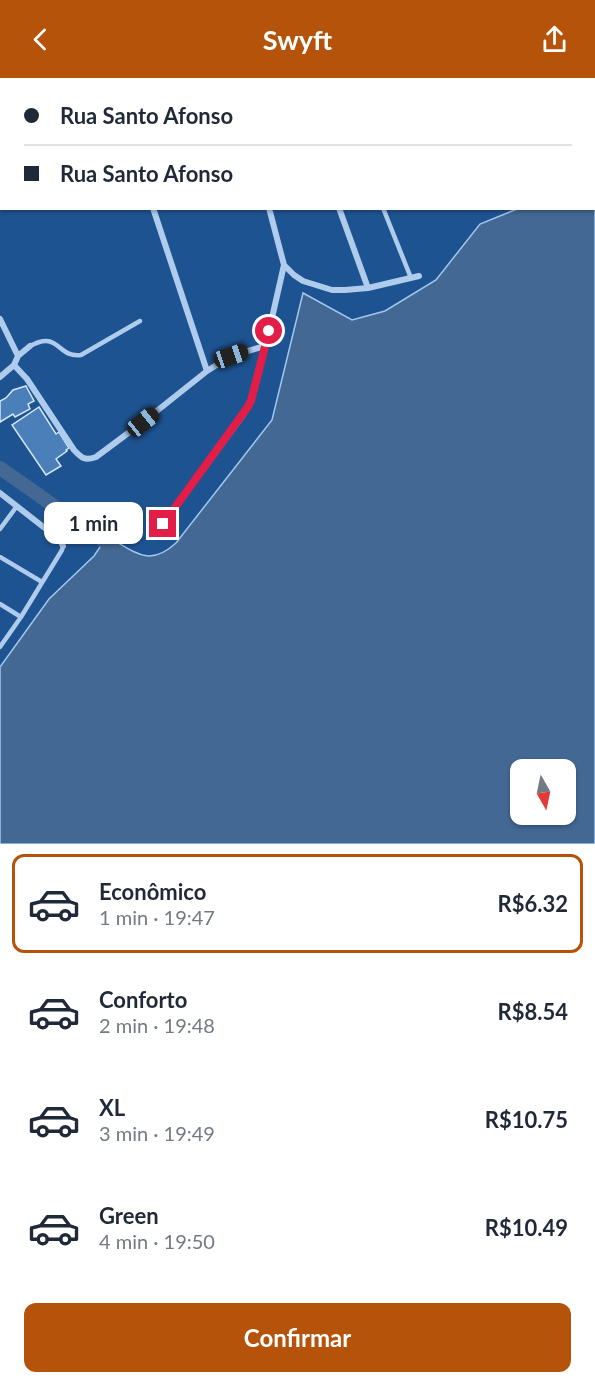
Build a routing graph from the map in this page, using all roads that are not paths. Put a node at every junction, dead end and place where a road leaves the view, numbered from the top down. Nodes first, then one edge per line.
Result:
1 (154, 210) edge
2 (270, 210) edge
3 (340, 210) edge
4 (384, 210) edge
5 (284, 265) junction
6 (419, 276) dead end
7 (411, 278) junction
8 (368, 288) junction
9 (0, 319) edge
10 (140, 321) dead end
11 (30, 346) joint
12 (265, 346) junction
13 (18, 356) junction
14 (14, 365) junction
15 (207, 370) junction
16 (0, 377) edge
17 (0, 493) edge
18 (17, 506) junction
19 (163, 524) dead end
20 (0, 529) edge
21 (63, 546) joint
22 (0, 557) edge
23 (42, 582) junction
24 (0, 604) edge
25 (21, 617) junction
26 (0, 647) edge

1 - 15 street
2 - 5 street
3 - 8 street
4 - 7 lane
5 - 8 street
5 - 12 street
6 - 7 street
7 - 8 street
9 - 13 street
10 - 11 lane
11 - 13 street
12 - 15 street
12 - 19 street
13 - 14 street
14 - 15 street
14 - 16 street
17 - 18 street
18 - 20 lane
18 - 21 street
21 - 23 lane
22 - 23 lane
23 - 25 lane
24 - 25 lane
25 - 26 lane

